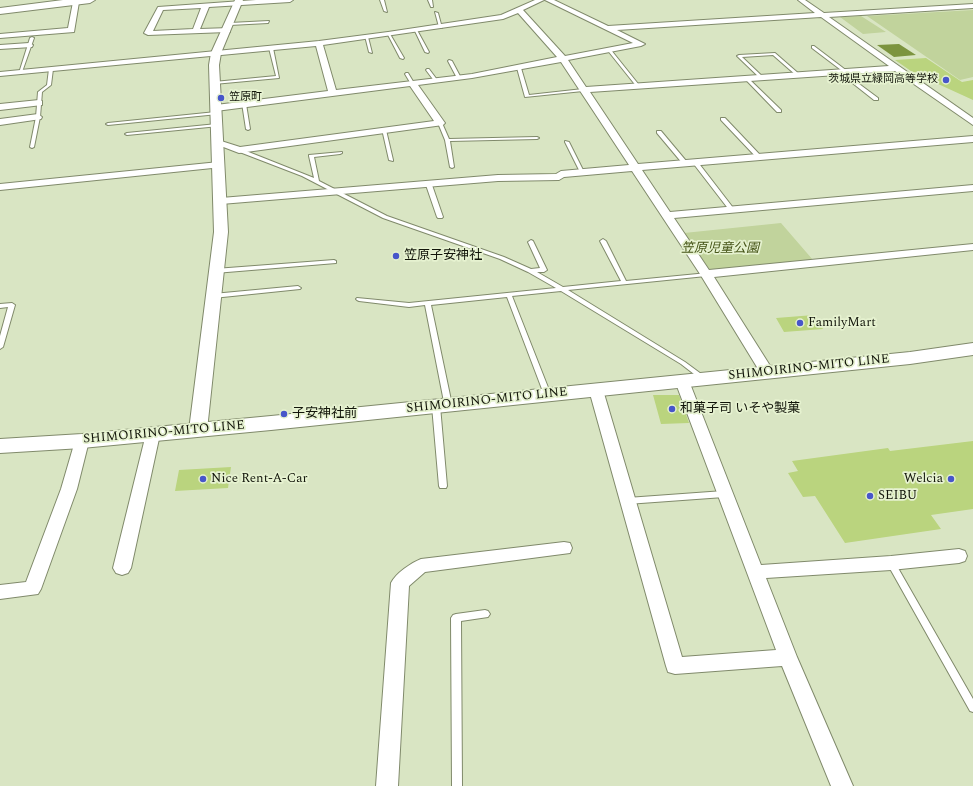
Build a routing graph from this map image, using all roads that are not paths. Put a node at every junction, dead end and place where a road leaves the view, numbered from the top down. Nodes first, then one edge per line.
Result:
1 (55, 0) edge
2 (90, 0) edge
3 (290, 0) edge
4 (382, 0) edge
5 (430, 0) edge
6 (522, 0) edge
7 (541, 0) edge
8 (548, 0) edge
9 (802, 0) edge
10 (239, 1) edge
11 (76, 2) junction
12 (206, 5) junction
13 (432, 6) dead end
14 (973, 6) edge
15 (0, 7) edge
16 (524, 9) junction
17 (0, 11) edge
18 (386, 11) dead end
19 (436, 13) dead end
20 (823, 15) junction
21 (268, 22) dead end
22 (229, 27) junction
23 (441, 27) junction
24 (606, 29) junction
25 (196, 30) junction
26 (415, 30) junction
27 (388, 34) junction
28 (0, 36) edge
29 (366, 37) junction
30 (31, 41) joint
31 (319, 43) junction
32 (0, 47) edge
33 (813, 47) dead end
34 (271, 48) junction
35 (610, 51) junction
36 (371, 52) dead end
37 (427, 52) dead end
38 (216, 53) junction
39 (402, 58) dead end
40 (564, 60) junction
41 (450, 61) dead end
42 (519, 68) junction
43 (899, 68) junction
44 (51, 69) junction
45 (428, 70) dead end
46 (20, 72) junction
47 (844, 72) junction
48 (0, 74) edge
49 (407, 74) dead end
50 (798, 75) junction
51 (459, 78) junction
52 (762, 78) junction
53 (747, 79) junction
54 (436, 81) junction
55 (214, 82) junction
56 (412, 83) junction
57 (638, 86) junction
58 (583, 90) junction
59 (333, 94) junction
60 (876, 99) dead end
61 (39, 103) junction
62 (244, 104) junction
63 (0, 107) edge
64 (779, 111) dead end
65 (217, 115) junction
66 (38, 117) junction
67 (723, 119) dead end
68 (0, 122) edge
69 (973, 122) edge
70 (440, 123) junction
71 (108, 124) dead end
72 (248, 129) dead end
73 (384, 130) junction
74 (659, 132) dead end
75 (126, 134) dead end
76 (537, 138) dead end
77 (973, 139) edge
78 (447, 140) junction
79 (567, 142) dead end
80 (218, 143) junction
81 (32, 147) dead end
82 (239, 150) junction
83 (340, 153) dead end
84 (759, 157) junction
85 (391, 160) dead end
86 (690, 162) junction
87 (219, 165) junction
88 (452, 167) dead end
89 (634, 167) junction
90 (582, 172) junction
91 (317, 182) junction
92 (428, 185) junction
93 (0, 187) edge
94 (973, 188) edge
95 (338, 193) junction
96 (221, 201) junction
97 (732, 210) junction
98 (667, 215) junction
99 (440, 217) dead end
100 (603, 241) dead end
101 (531, 242) dead end
102 (973, 246) edge
103 (334, 262) dead end
104 (215, 271) junction
105 (530, 271) junction
106 (706, 274) junction
107 (624, 282) junction
108 (298, 288) dead end
109 (562, 289) junction
110 (509, 295) junction
111 (213, 296) junction
112 (359, 298) dead end
113 (428, 303) junction
114 (0, 306) edge
115 (0, 347) edge
116 (973, 349) edge
117 (766, 372) junction
118 (705, 378) junction
119 (682, 381) junction
120 (596, 390) junction
121 (546, 395) junction
122 (442, 405) junction
123 (198, 430) junction
124 (153, 434) junction
125 (82, 441) junction
126 (0, 446) edge
127 (443, 486) dead end
128 (724, 494) junction
129 (627, 501) junction
130 (564, 548) dead end
131 (959, 556) dead end
132 (891, 563) junction
133 (122, 568) dead end
134 (755, 572) junction
135 (0, 592) edge
136 (485, 614) dead end
137 (788, 657) junction
138 (973, 708) edge
139 (387, 786) edge
140 (457, 786) edge
141 (842, 786) edge

1 - 15 highway
2 - 11 highway
3 - 10 street
4 - 18 lane
5 - 13 lane
6 - 16 street
7 - 16 street
8 - 24 street
9 - 20 street
10 - 12 street
10 - 22 street
11 - 17 highway
11 - 28 street
12 - 25 street
12 - 25 street
14 - 20 street
16 - 23 street
16 - 40 street
19 - 23 lane
20 - 24 street
20 - 43 street
21 - 22 lane
22 - 25 street
22 - 38 street
23 - 26 street
24 - 35 street
26 - 27 street
26 - 37 lane
27 - 29 street
27 - 39 lane
29 - 31 street
29 - 36 lane
30 - 32 street
30 - 46 lane
31 - 34 street
31 - 59 street
33 - 47 lane
34 - 38 street
34 - 55 lane
35 - 40 street
35 - 57 lane
38 - 44 street
38 - 55 street
40 - 42 street
40 - 58 street
41 - 51 lane
42 - 51 street
42 - 58 lane
43 - 47 street
43 - 69 street
44 - 46 street
44 - 61 lane
45 - 54 lane
46 - 48 street
47 - 50 street
47 - 60 lane
49 - 56 lane
50 - 52 street
50 - 52 lane
51 - 54 street
52 - 53 street
53 - 57 street
53 - 64 lane
54 - 56 street
55 - 65 street
56 - 59 street
56 - 70 street
57 - 58 street
58 - 89 street
59 - 62 street
61 - 63 street
61 - 66 lane
62 - 65 street
62 - 72 lane
65 - 71 lane
65 - 75 lane
65 - 80 street
66 - 68 street
66 - 81 lane
67 - 84 lane
70 - 73 street
70 - 78 lane
73 - 82 street
73 - 85 lane
74 - 86 lane
76 - 78 lane
77 - 84 street
78 - 88 lane
79 - 90 lane
80 - 82 street
80 - 87 street
82 - 91 lane
83 - 91 lane
84 - 86 street
86 - 89 street
86 - 97 lane
87 - 93 street
87 - 96 street
89 - 90 street
89 - 98 street
90 - 92 street
91 - 95 lane
92 - 95 street
92 - 99 lane
94 - 97 street
95 - 96 street
95 - 105 lane
96 - 104 street
97 - 98 street
98 - 106 street
100 - 107 lane
101 - 105 lane
102 - 106 street
103 - 104 lane
104 - 111 street
105 - 109 lane
106 - 107 lane
106 - 117 street
107 - 109 lane
108 - 111 lane
109 - 110 lane
109 - 118 lane
110 - 113 lane
110 - 121 lane
111 - 123 street
112 - 113 lane
113 - 122 lane
114 - 115 lane
116 - 117 main road, SHIMOIRINO-MITO LINE
117 - 118 main road, SHIMOIRINO-MITO LINE
118 - 119 main road, SHIMOIRINO-MITO LINE
119 - 120 main road, SHIMOIRINO-MITO LINE
119 - 128 street
120 - 121 main road, SHIMOIRINO-MITO LINE
120 - 129 street
121 - 122 main road, SHIMOIRINO-MITO LINE
122 - 123 main road, SHIMOIRINO-MITO LINE
122 - 127 lane
123 - 124 main road, SHIMOIRINO-MITO LINE
124 - 125 main road, SHIMOIRINO-MITO LINE
124 - 133 street
125 - 126 main road, SHIMOIRINO-MITO LINE
125 - 135 street
128 - 129 lane
128 - 134 street
129 - 137 street
130 - 139 street
131 - 132 street
132 - 134 street
132 - 138 lane
134 - 137 street
136 - 140 lane
137 - 141 street

